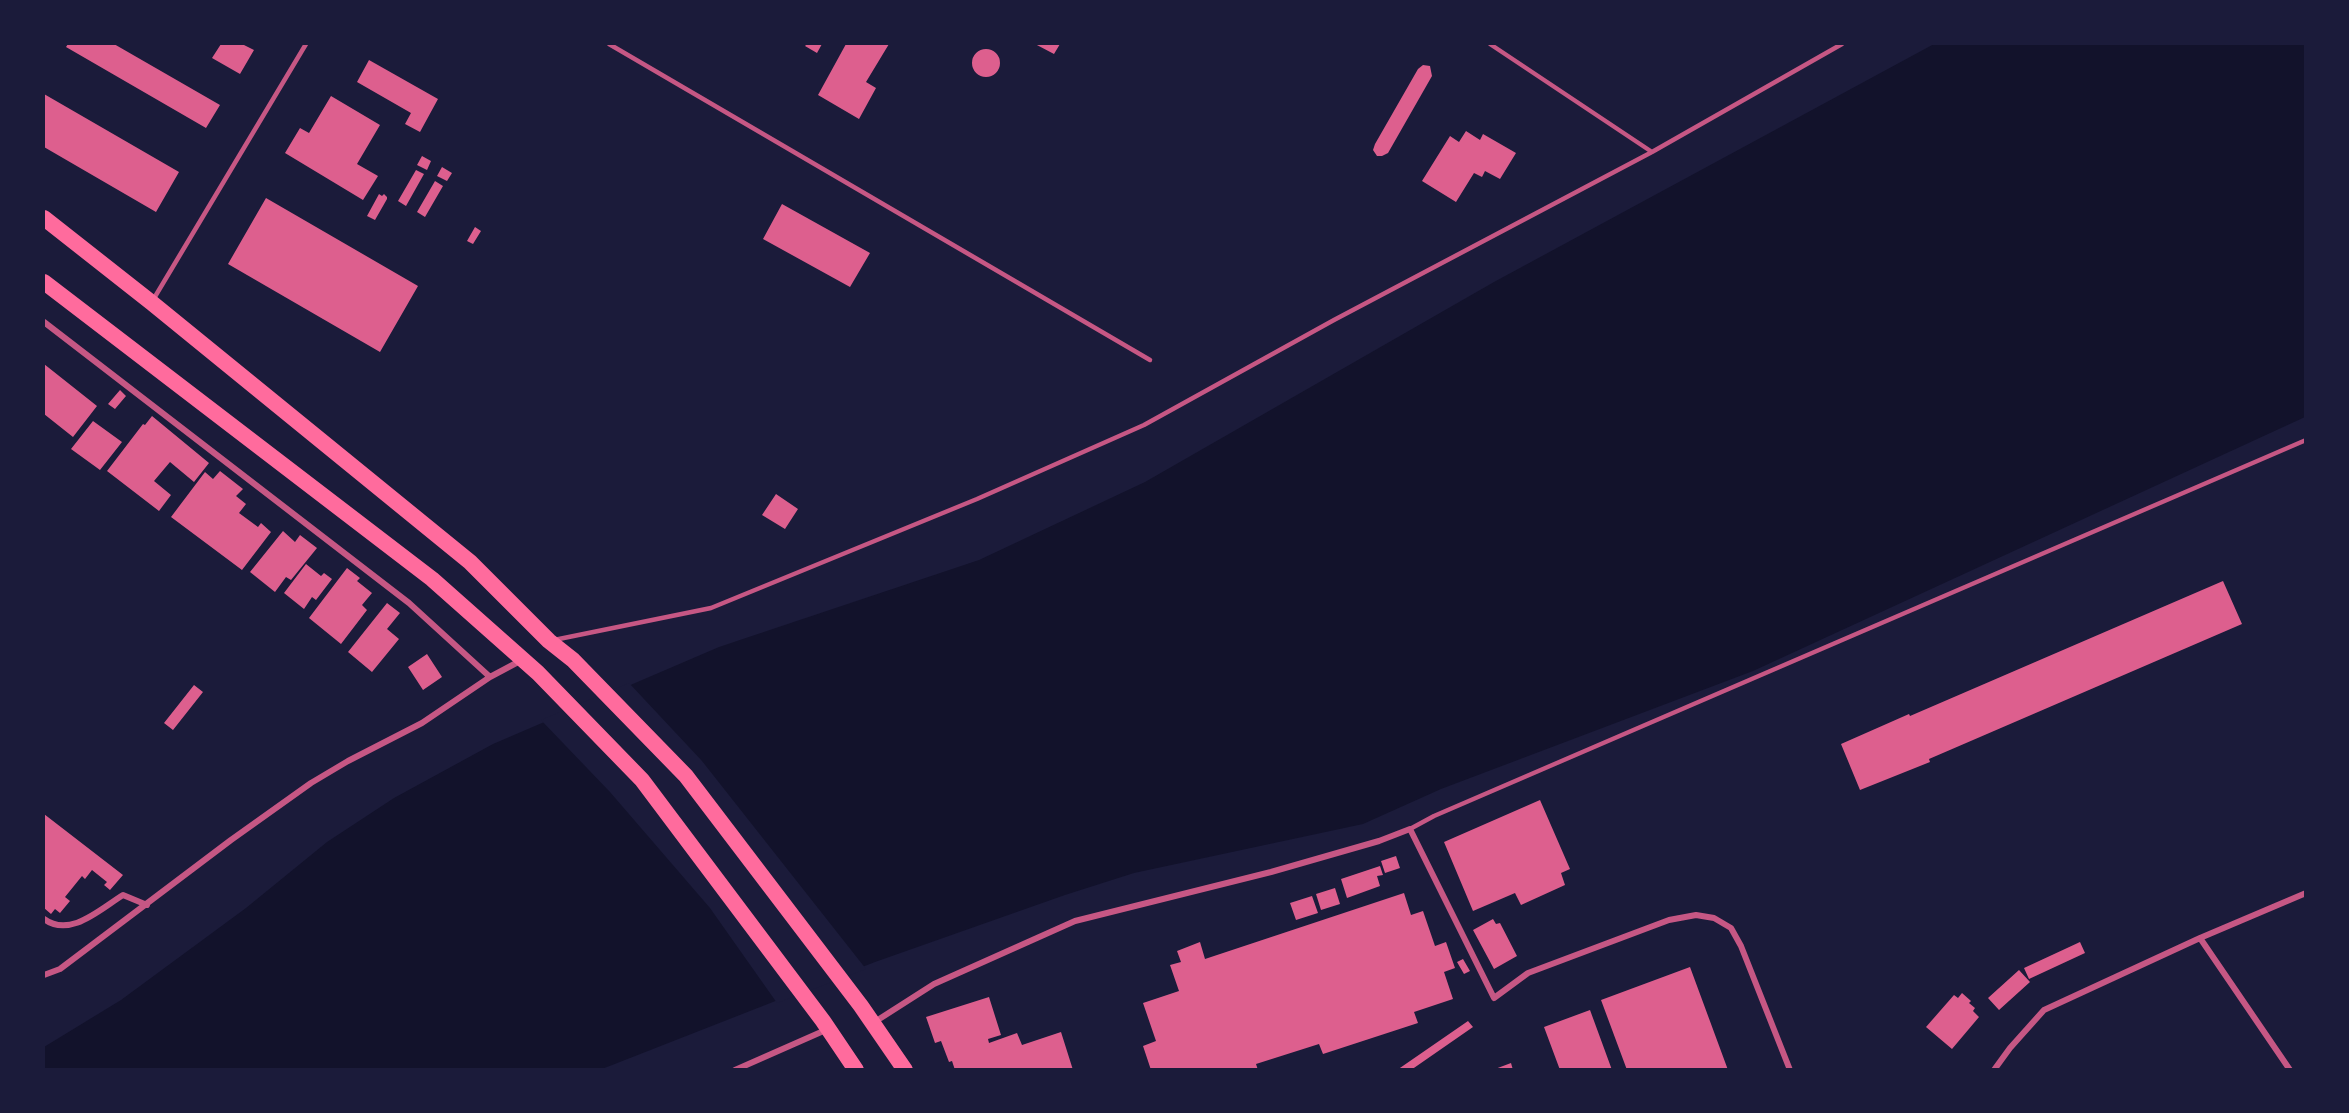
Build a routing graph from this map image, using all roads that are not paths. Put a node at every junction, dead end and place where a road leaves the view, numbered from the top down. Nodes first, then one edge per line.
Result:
1 (306, 44) edge
2 (609, 44) edge
3 (1490, 44) edge
4 (1842, 44) edge
5 (1652, 152) junction
6 (44, 218) edge
7 (44, 282) edge
8 (152, 303) junction
9 (44, 322) edge
10 (1150, 360) dead end
11 (2306, 440) edge
12 (549, 641) junction
13 (522, 659) junction
14 (490, 676) junction
15 (1410, 829) junction
16 (2306, 892) edge
17 (147, 905) junction
18 (44, 919) edge
19 (2200, 938) junction
20 (44, 975) edge
21 (873, 1023) junction
22 (826, 1025) junction
23 (735, 1070) edge
24 (856, 1070) edge
25 (905, 1070) edge
26 (1790, 1070) edge
27 (1994, 1070) edge
28 (2290, 1070) edge

1 - 8 lane
2 - 10 lane
3 - 5 lane
4 - 5 lane
5 - 12 lane
6 - 8 highway
7 - 13 highway
8 - 12 highway
9 - 14 street
11 - 15 lane
12 - 21 highway
13 - 14 street
13 - 22 highway
14 - 17 street
15 - 21 street
15 - 26 street
16 - 19 street
17 - 18 street
17 - 20 street
19 - 27 street
19 - 28 street
21 - 25 highway
22 - 23 street
22 - 24 highway

